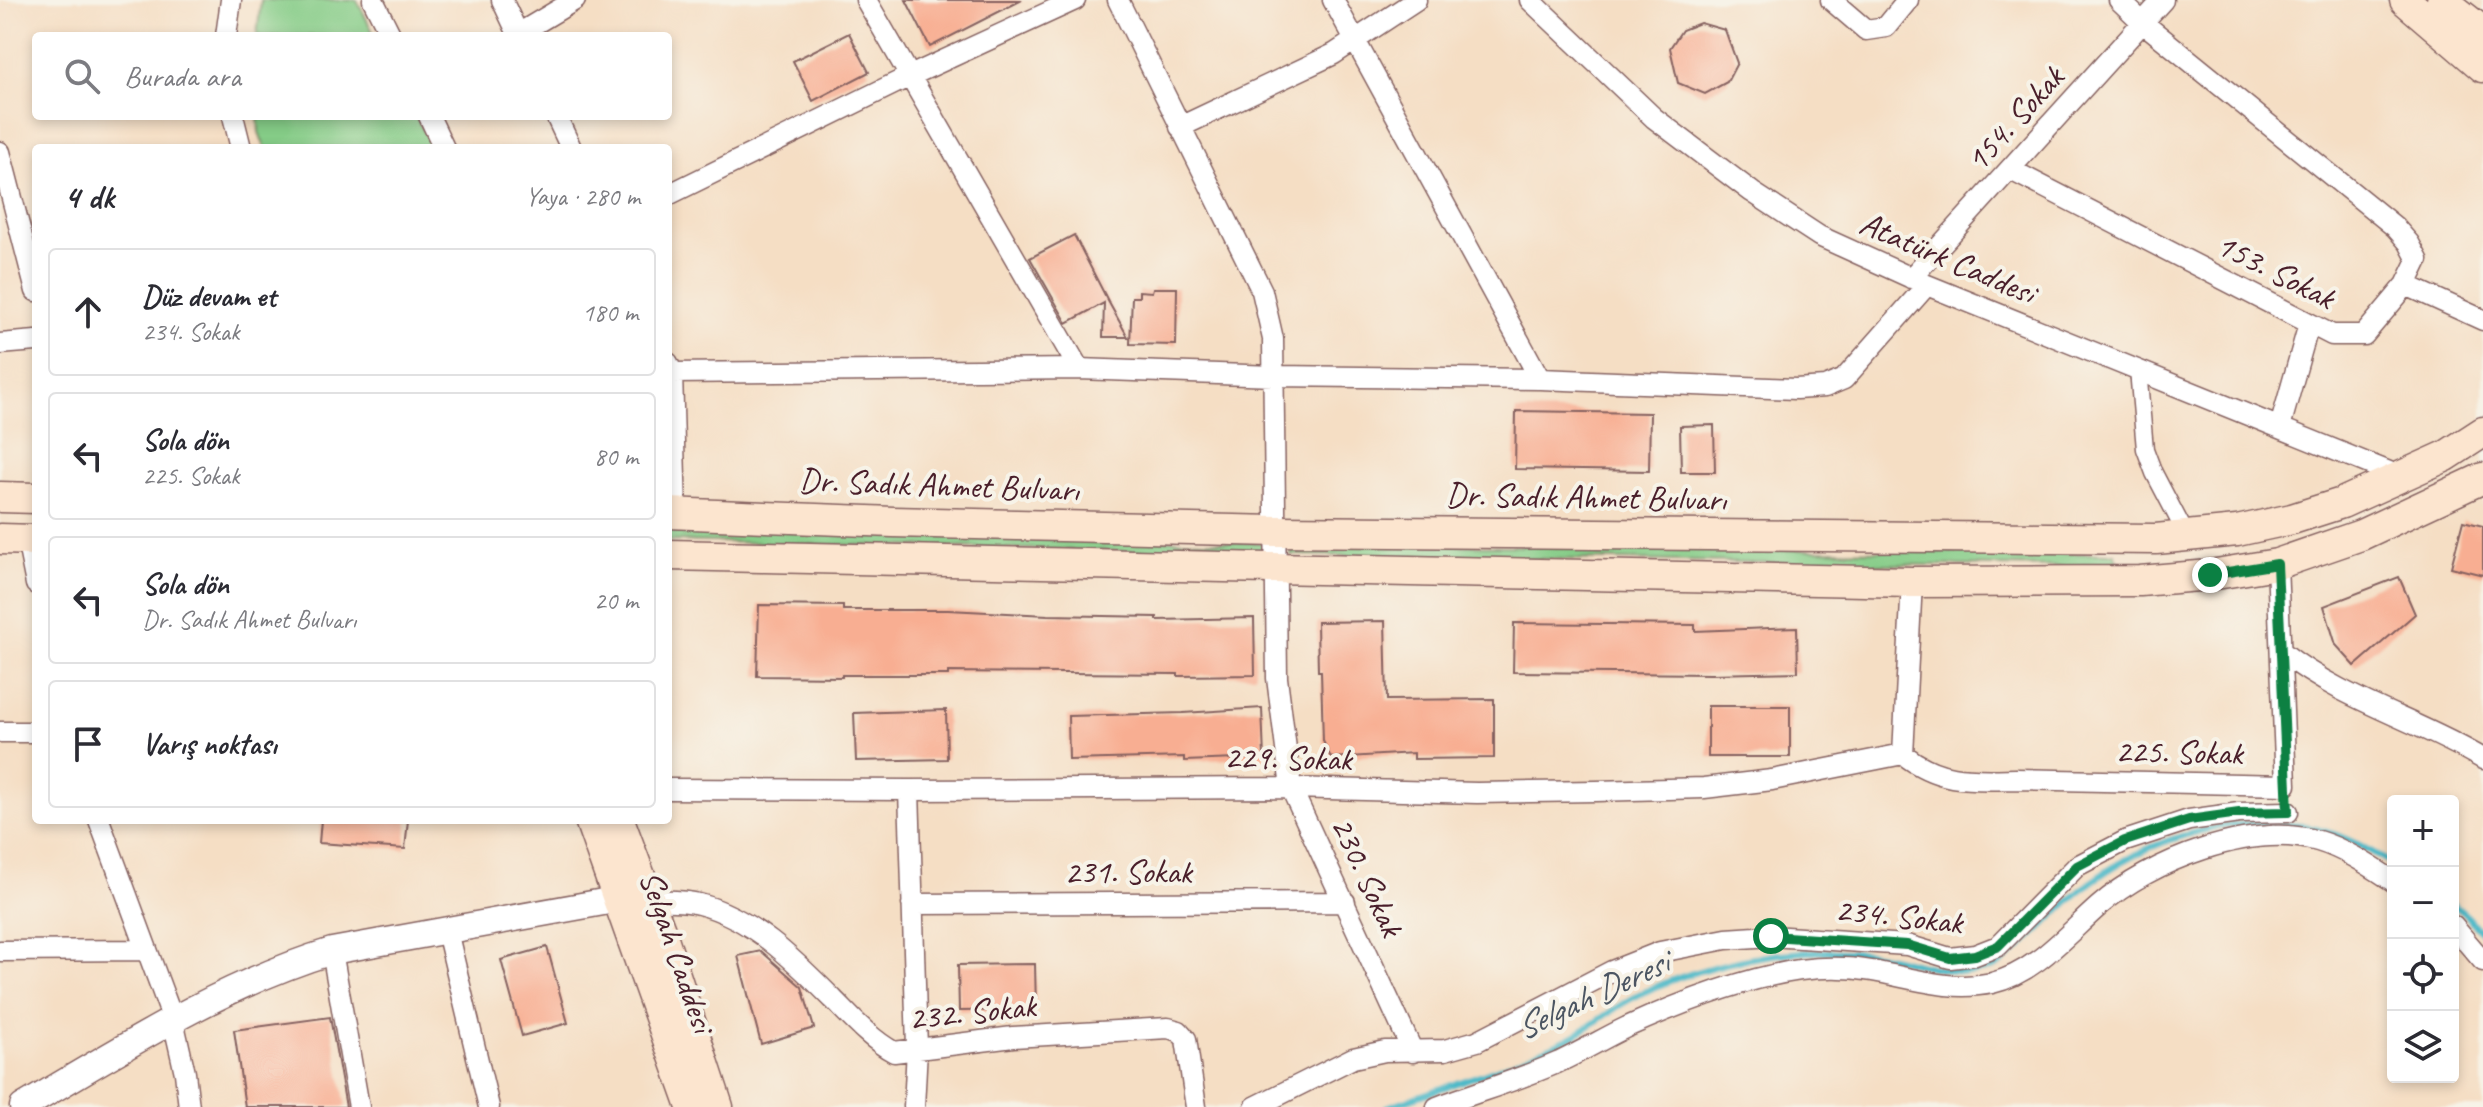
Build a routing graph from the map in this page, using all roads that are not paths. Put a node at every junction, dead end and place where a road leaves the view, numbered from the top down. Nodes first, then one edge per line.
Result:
1 (231, 0) edge
2 (373, 0) edge
3 (502, 0) edge
4 (575, 0) edge
5 (866, 0) edge
6 (1075, 0) edge
7 (1118, 0) edge
8 (1333, 0) edge
9 (1416, 0) edge
10 (1530, 0) edge
11 (1831, 0) edge
12 (1908, 0) edge
13 (2119, 0) edge
14 (2163, 0) edge
15 (2405, 0) edge
16 (2442, 0) edge
17 (2142, 22) junction
18 (227, 32) edge
19 (389, 32) edge
20 (517, 32) edge
21 (523, 32) edge
22 (2483, 32) edge
23 (1355, 40) junction
24 (2483, 67) edge
25 (910, 76) junction
26 (234, 120) edge
27 (431, 120) edge
28 (558, 120) edge
29 (1180, 127) junction
30 (240, 144) edge
31 (442, 144) edge
32 (569, 144) edge
33 (0, 152) edge
34 (2011, 170) junction
35 (672, 193) edge
36 (32, 276) edge
37 (1919, 282) junction
38 (2406, 285) junction
39 (2483, 320) edge
40 (2309, 324) junction
41 (32, 341) edge
42 (0, 344) edge
43 (672, 368) edge
44 (1079, 369) junction
45 (2138, 370) junction
46 (1274, 376) junction
47 (1540, 379) junction
48 (2280, 427) junction
49 (2483, 432) edge
50 (2399, 476) junction
51 (2475, 488) edge
52 (0, 497) edge
53 (32, 498) edge
54 (672, 513) edge
55 (1277, 531) junction
56 (2187, 536) junction
57 (21, 539) edge
58 (672, 555) edge
59 (2277, 564) junction
60 (1276, 569) junction
61 (32, 572) edge
62 (1912, 582) junction
63 (2282, 652) junction
64 (0, 732) edge
65 (32, 732) edge
66 (1903, 754) junction
67 (2483, 759) edge
68 (2286, 785) junction
69 (1291, 788) junction
70 (672, 789) edge
71 (909, 790) junction
72 (2288, 812) junction
73 (100, 824) edge
74 (592, 824) edge
75 (620, 824) edge
76 (2289, 835) junction
77 (2387, 877) edge
78 (635, 900) junction
79 (1345, 902) junction
80 (912, 904) junction
81 (447, 931) junction
82 (2459, 933) edge
83 (146, 950) junction
84 (0, 951) edge
85 (332, 951) junction
86 (2483, 961) edge
87 (173, 1020) junction
88 (917, 1048) junction
89 (1413, 1052) junction
90 (23, 1107) edge
91 (189, 1107) edge
92 (359, 1107) edge
93 (489, 1107) edge
94 (692, 1107) edge
95 (718, 1107) edge
96 (914, 1107) edge
97 (1196, 1107) edge
98 (1255, 1107) edge
99 (1437, 1107) edge

1 - 18 street
2 - 19 street
3 - 20 street
4 - 21 street
5 - 25 street
6 - 25 street
7 - 29 street, 230. Sokak
8 - 23 street
9 - 23 street
10 - 37 street, Atatürk Caddesi
11 - 12 street
13 - 17 street
14 - 17 street, 154. Sokak
15 - 24 main road
16 - 22 main road
17 - 34 street, 154. Sokak
17 - 38 street
23 - 29 street
23 - 47 street
25 - 35 street
25 - 44 street
26 - 30 street
27 - 31 street
28 - 32 street
29 - 46 street, 230. Sokak
33 - 36 street
34 - 37 street, 154. Sokak
34 - 40 street, 153. Sokak
37 - 45 street, Atatürk Caddesi
37 - 47 street, 154. Sokak
38 - 39 street
38 - 40 street, 153. Sokak
40 - 48 street
41 - 42 street
43 - 44 street, 154. Sokak
44 - 46 street, 154. Sokak
45 - 48 street, Atatürk Caddesi
45 - 56 street
46 - 47 street, 154. Sokak
46 - 55 street, 230. Sokak
48 - 50 street, Atatürk Caddesi
49 - 50 main road, Dr. Sadık Ahmet Bulvarı
50 - 56 main road, Dr. Sadık Ahmet Bulvarı
51 - 59 main road
52 - 53 main road
54 - 55 main road, Dr. Sadık Ahmet Bulvarı
55 - 56 main road, Dr. Sadık Ahmet Bulvarı
55 - 60 street, 230. Sokak
57 - 61 street
58 - 60 main road
59 - 62 main road
59 - 63 street, 225. Sokak
60 - 62 main road
60 - 69 street, 230. Sokak
62 - 66 street
63 - 67 street
63 - 68 street, 225. Sokak
64 - 65 street
66 - 68 street, 225. Sokak
66 - 69 street, 229. Sokak
68 - 72 street
69 - 71 street, 229. Sokak
69 - 79 street, 230. Sokak
70 - 71 street, 229. Sokak
71 - 80 street
72 - 76 street
72 - 89 street, 234. Sokak
73 - 83 street
74 - 78 main road, Selgah Caddesi
75 - 78 main road, Selgah Caddesi
76 - 77 street
76 - 99 street
78 - 81 street
78 - 88 street, 232. Sokak
78 - 94 main road, Selgah Caddesi
78 - 95 main road, Selgah Caddesi
79 - 80 street, 231. Sokak
79 - 89 street, 230. Sokak
80 - 88 street
81 - 85 street
81 - 93 street
82 - 86 street
83 - 84 street
83 - 87 street
85 - 87 street
85 - 92 street
87 - 90 street
87 - 91 street
88 - 96 street
88 - 97 street, 232. Sokak
89 - 98 street, 234. Sokak

